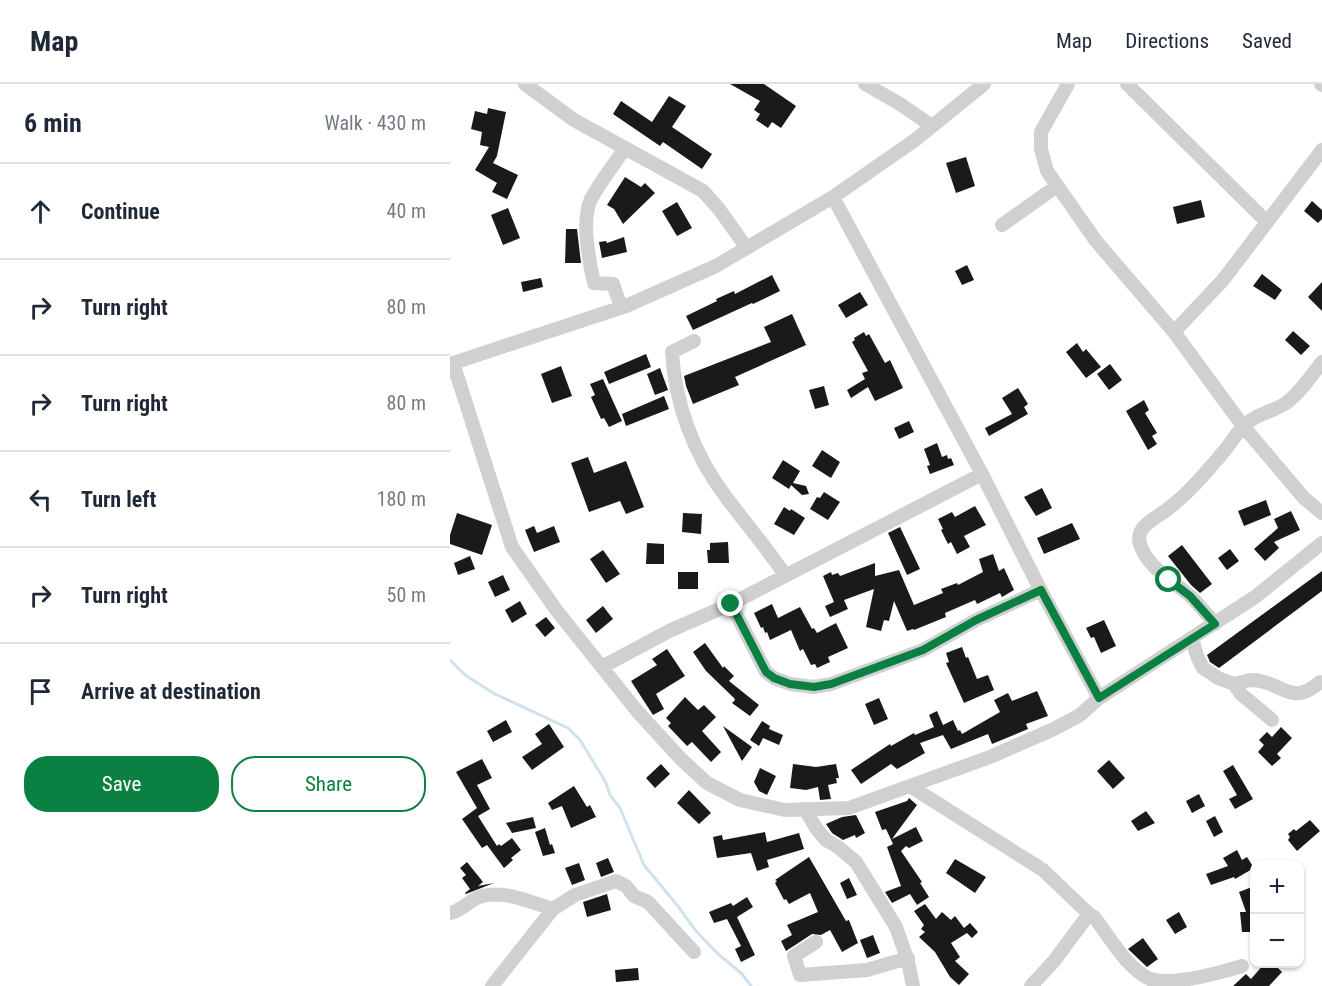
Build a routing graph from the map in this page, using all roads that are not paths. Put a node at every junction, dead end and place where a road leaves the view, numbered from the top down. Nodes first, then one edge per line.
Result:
1 (525, 84) edge
2 (865, 84) edge
3 (984, 84) edge
4 (1068, 84) edge
5 (1127, 84) edge
6 (932, 126) junction
7 (625, 148) junction
8 (1322, 150) edge
9 (1057, 186) junction
10 (833, 197) junction
11 (1267, 222) junction
12 (1002, 225) dead end
13 (746, 247) junction
14 (621, 308) junction
15 (1174, 332) junction
16 (694, 341) dead end
17 (1322, 362) edge
18 (452, 364) edge
19 (1243, 426) junction
20 (982, 474) junction
21 (1322, 513) edge
22 (1322, 543) edge
23 (785, 575) junction
24 (1041, 590) junction
25 (731, 604) junction
26 (1215, 624) junction
27 (1192, 638) junction
28 (602, 667) junction
29 (1320, 682) dead end
30 (1234, 684) junction
31 (1099, 698) junction
32 (1272, 720) dead end
33 (910, 786) junction
34 (805, 808) junction
35 (553, 909) junction
36 (450, 913) edge
37 (1089, 914) junction
38 (816, 942) dead end
39 (694, 952) dead end
40 (908, 958) junction
41 (1242, 966) dead end
42 (1038, 983) edge
43 (492, 986) edge
44 (913, 986) edge

1 - 7 street
2 - 6 street
3 - 6 street
4 - 9 street
5 - 11 street
6 - 10 street
7 - 13 street
7 - 14 street
8 - 11 street
9 - 12 street
9 - 15 street
10 - 13 street
10 - 20 street
11 - 15 street
13 - 14 street
14 - 18 street
15 - 19 street
16 - 23 street
17 - 19 street
18 - 28 street
19 - 21 street
19 - 26 street
20 - 23 street
20 - 24 street
22 - 26 street
23 - 25 street
24 - 25 street
24 - 31 street
25 - 28 street
26 - 27 street
27 - 30 street
27 - 31 street
28 - 34 street
29 - 30 street
30 - 32 street
31 - 33 street
33 - 34 street
33 - 37 street
34 - 40 street
35 - 36 street
35 - 39 street
35 - 43 street
37 - 41 street
37 - 42 street
38 - 40 street
40 - 44 street

